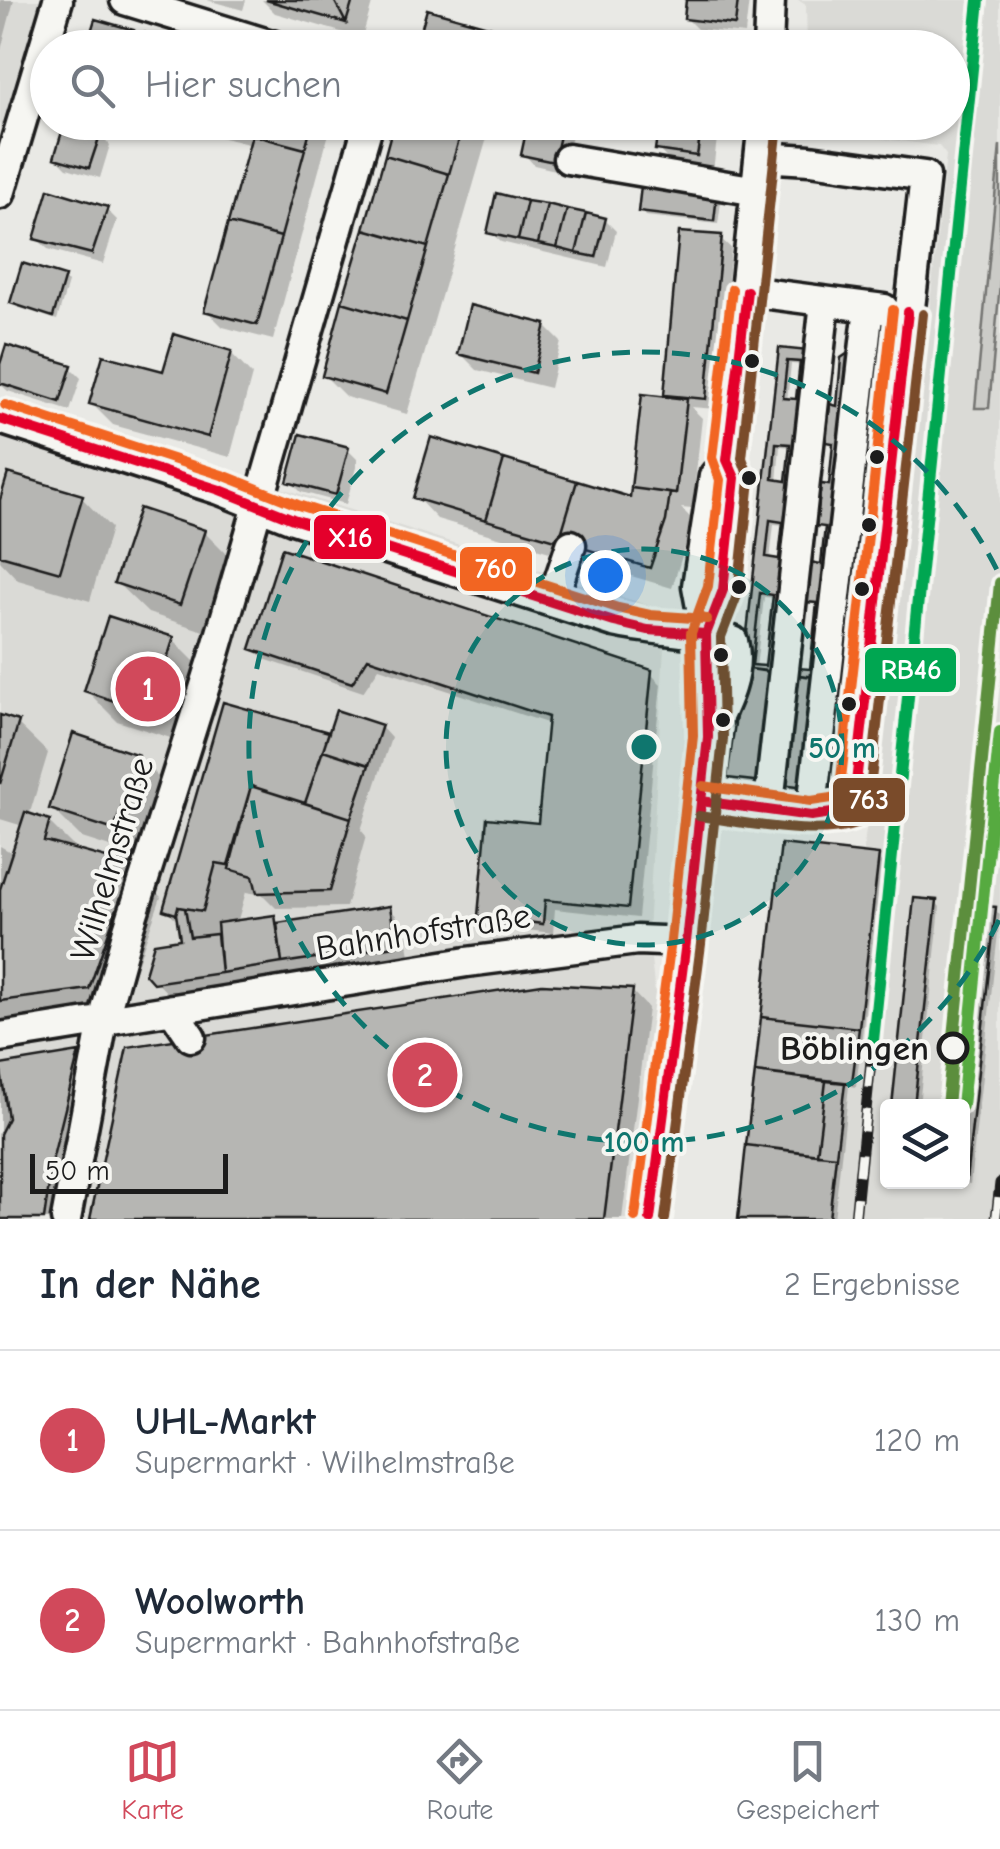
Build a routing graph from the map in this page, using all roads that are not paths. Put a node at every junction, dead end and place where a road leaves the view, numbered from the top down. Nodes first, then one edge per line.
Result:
1 (58, 0) edge
2 (125, 0) edge
3 (770, 0) edge
4 (49, 30) edge
5 (222, 30) edge
6 (769, 30) edge
7 (30, 94) edge
8 (364, 140) edge
9 (761, 140) edge
10 (760, 157) junction
11 (568, 159) dead end
12 (756, 191) junction
13 (0, 194) edge
14 (746, 292) junction
15 (825, 302) junction
16 (869, 308) junction
17 (908, 312) junction
18 (0, 419) edge
19 (258, 504) junction
20 (571, 545) dead end
21 (552, 600) junction
22 (706, 634) junction
23 (701, 802) junction
24 (768, 812) junction
25 (811, 816) junction
26 (686, 942) junction
27 (172, 1010) junction
28 (103, 1021) junction
29 (0, 1036) edge
30 (191, 1037) dead end
31 (66, 1219) edge
32 (650, 1219) edge

1 - 4 street
2 - 5 street
3 - 6 street
7 - 13 street
8 - 19 street, Wilhelmstraße
9 - 10 street
10 - 12 street
10 - 17 street
11 - 12 street
12 - 14 street
14 - 15 street
14 - 22 street
15 - 16 street
15 - 24 street
16 - 17 street
16 - 25 street
17 - 25 street
18 - 19 street
19 - 21 street
19 - 28 street, Wilhelmstraße
20 - 21 street
21 - 22 street
22 - 23 street
23 - 24 street
23 - 26 street
24 - 25 street
26 - 27 street, Bahnhofstraße
26 - 32 street
27 - 28 street, Bahnhofstraße
27 - 30 street
28 - 29 street, Bahnhofstraße
28 - 31 street, Wilhelmstraße

